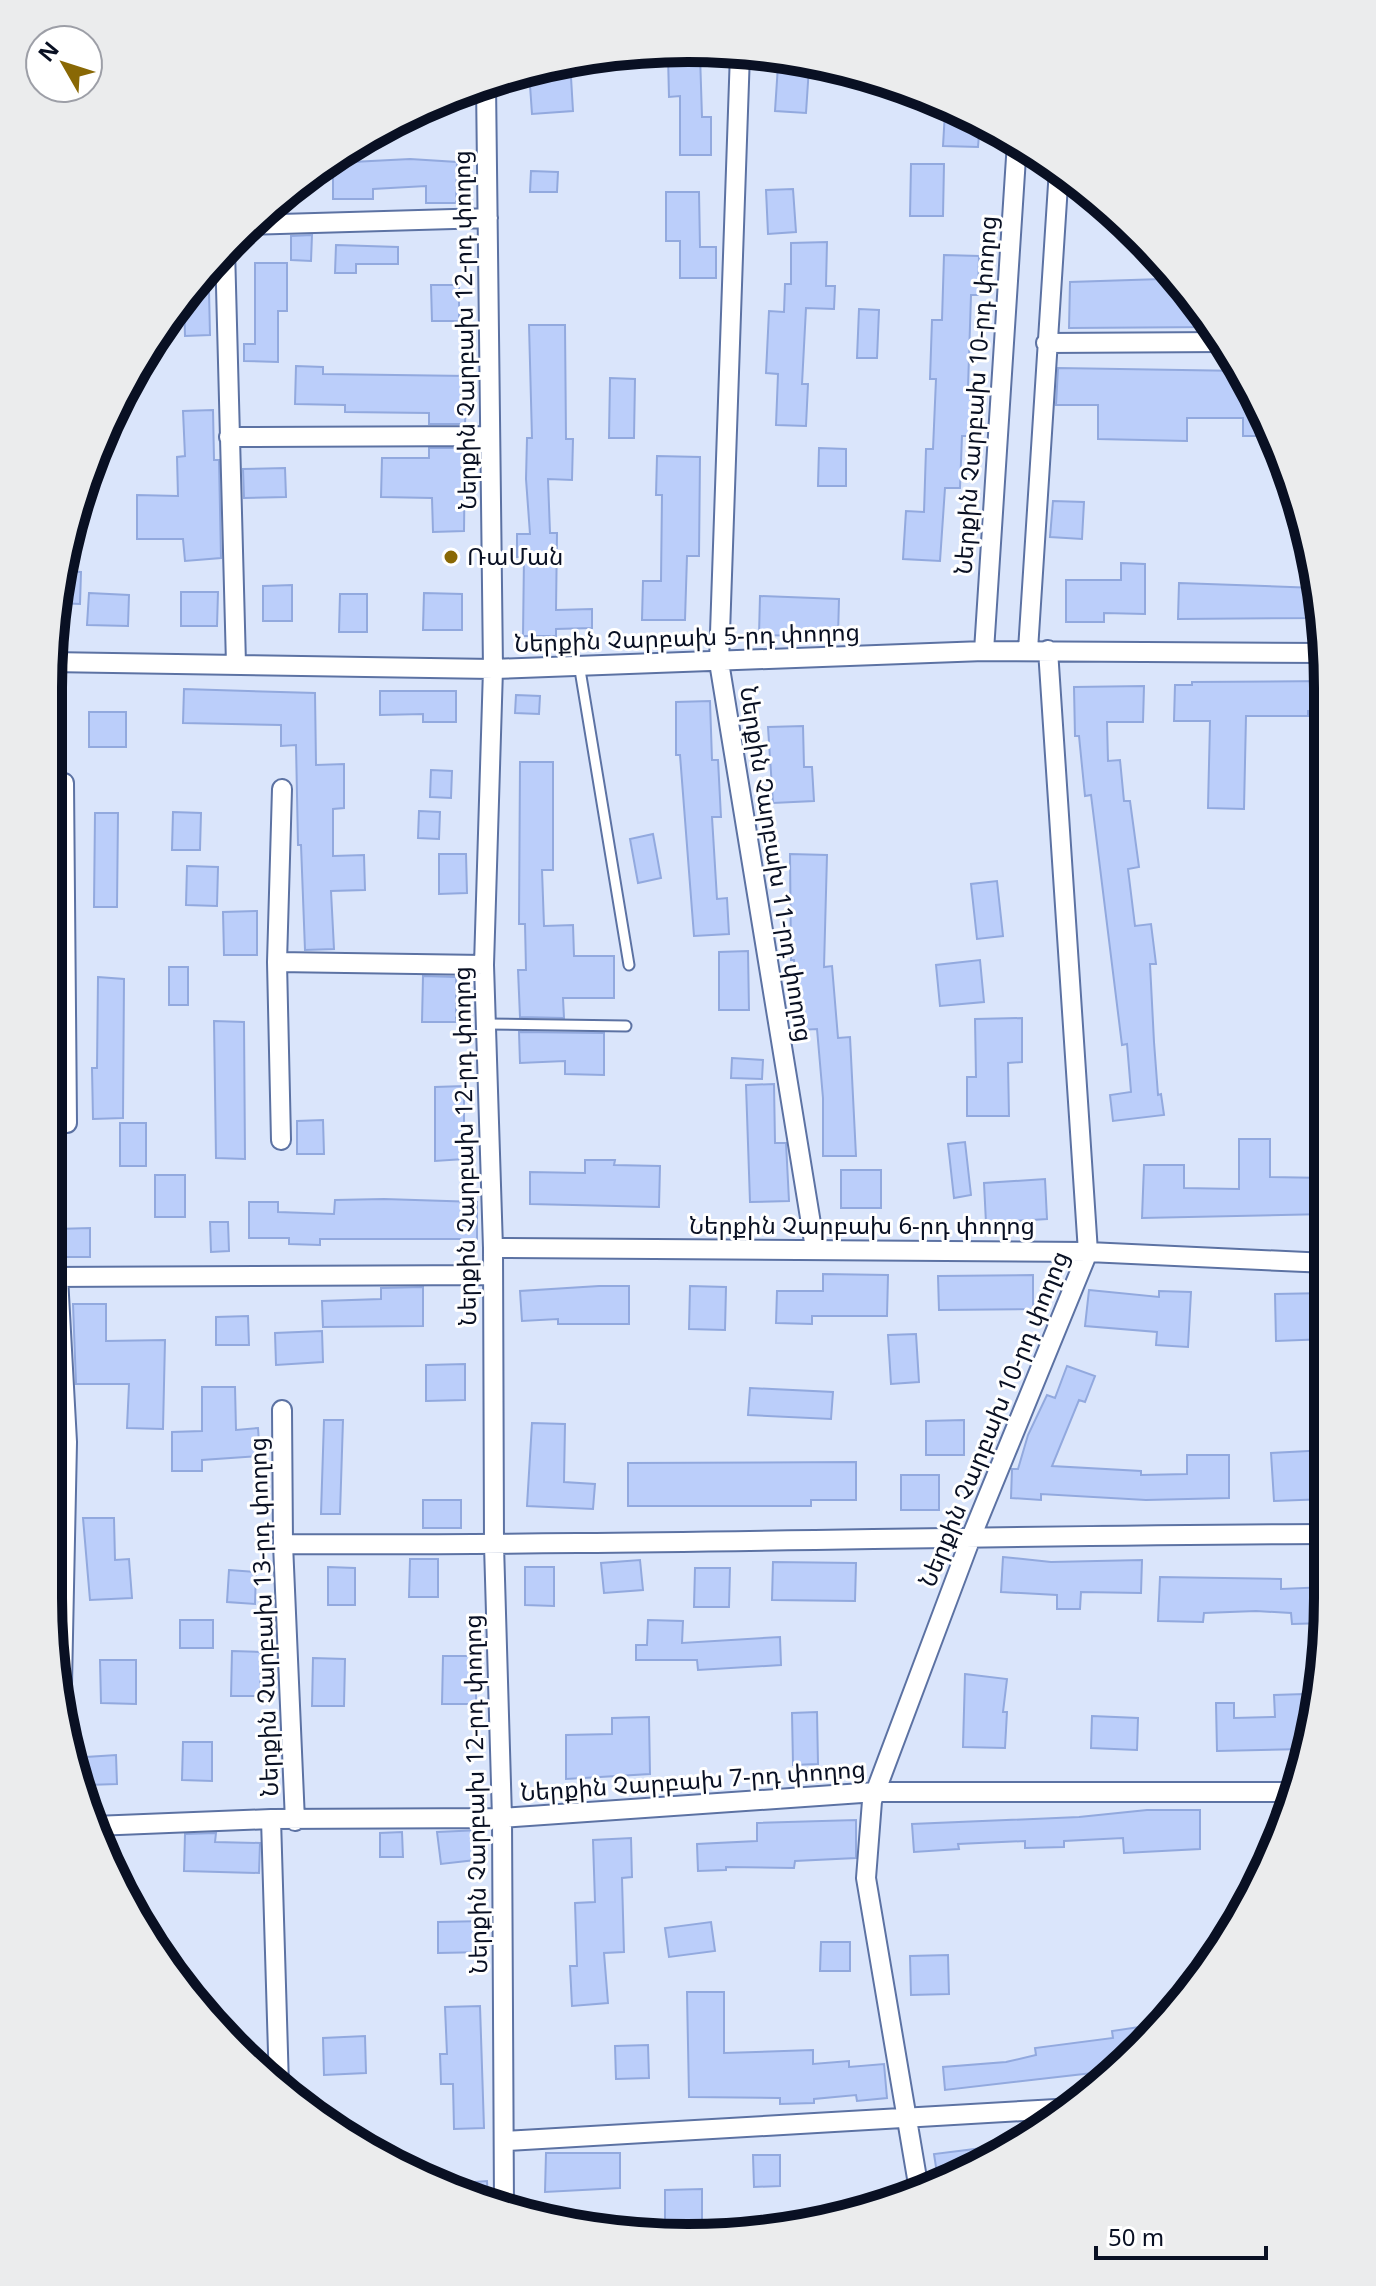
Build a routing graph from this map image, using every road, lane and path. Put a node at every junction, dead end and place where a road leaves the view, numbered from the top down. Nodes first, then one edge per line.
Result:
1 (740, 64) edge
2 (486, 95) edge
3 (1016, 156) edge
4 (1058, 183) edge
5 (488, 218) junction
6 (267, 224) edge
7 (225, 266) edge
8 (1209, 342) edge
9 (1046, 343) junction
10 (490, 436) junction
11 (229, 437) junction
12 (1028, 650) junction
13 (1048, 650) junction
14 (984, 651) junction
15 (1313, 653) edge
16 (63, 662) edge
17 (719, 662) junction
18 (236, 664) junction
19 (579, 664) junction
20 (493, 669) junction
21 (64, 783) dead end
22 (282, 789) dead end
23 (62, 828) edge
24 (277, 962) junction
25 (484, 965) junction
26 (629, 965) dead end
27 (486, 1024) junction
28 (626, 1026) dead end
29 (62, 1051) edge
30 (67, 1123) dead end
31 (281, 1140) dead end
32 (493, 1248) junction
33 (815, 1248) junction
34 (1088, 1252) junction
35 (1314, 1262) edge
36 (493, 1275) junction
37 (62, 1277) edge
38 (62, 1383) edge
39 (282, 1410) dead end
40 (1314, 1534) edge
41 (972, 1535) junction
42 (283, 1544) junction
43 (494, 1545) junction
44 (63, 1637) edge
45 (876, 1792) junction
46 (1283, 1792) edge
47 (502, 1818) junction
48 (271, 1819) junction
49 (295, 1821) junction
50 (105, 1826) edge
51 (279, 2072) edge
52 (1048, 2109) edge
53 (908, 2117) junction
54 (506, 2141) junction
55 (917, 2180) edge
56 (504, 2196) edge

1 - 17 street, Ներքին Չարբախ 11-րդ փողոց
2 - 5 street, Ներքին Չարբախ 12-րդ փողոց
3 - 14 street, Ներքին Չարբախ 10-րդ փողոց
4 - 9 street
5 - 6 street
5 - 10 street, Ներքին Չարբախ 12-րդ փողոց
7 - 11 street
8 - 9 street
9 - 12 street
10 - 11 street
10 - 20 street, Ներքին Չարբախ 12-րդ փողոց
11 - 18 street
12 - 13 street, Ներքին Չարբախ 5-րդ փողոց
12 - 14 street, Ներքին Չարբախ 5-րդ փողոց
13 - 15 street, Ներքին Չարբախ 5-րդ փողոց
13 - 34 street, Ներքին Չարբախ 10-րդ փողոց
14 - 17 street, Ներքին Չարբախ 5-րդ փողոց
16 - 18 street, Ներքին Չարբախ 5-րդ փողոց
17 - 19 street, Ներքին Չարբախ 5-րդ փողոց
17 - 33 street, Ներքին Չարբախ 11-րդ փողոց
18 - 20 street, Ներքին Չարբախ 5-րդ փողոց
19 - 20 street, Ներքին Չարբախ 5-րդ փողոց
19 - 26 lane
20 - 25 street, Ներքին Չարբախ 12-րդ փողոց
21 - 23 street
22 - 24 street
24 - 25 street
24 - 31 street
25 - 27 street, Ներքին Չարբախ 12-րդ փողոց
27 - 28 lane
27 - 32 street, Ներքին Չարբախ 12-րդ փողոց
29 - 30 street
32 - 33 street, Ներքին Չարբախ 6-րդ փողոց
32 - 36 street, Ներքին Չարբախ 12-րդ փողոց
33 - 34 street, Ներքին Չարբախ 6-րդ փողոց
34 - 35 street, Ներքին Չարբախ 6-րդ փողոց
34 - 41 street, Ներքին Չարբախ 10-րդ փողոց
36 - 37 street
36 - 43 street, Ներքին Չարբախ 12-րդ փողոց
38 - 44 street
39 - 42 street, Ներքին Չարբախ 13-րդ փողոց
40 - 41 street
41 - 43 street
41 - 45 street, Ներքին Չարբախ 10-րդ փողոց
42 - 43 street
42 - 49 street, Ներքին Չարբախ 13-րդ փողոց
43 - 47 street, Ներքին Չարբախ 12-րդ փողոց
45 - 46 street, Ներքին Չարբախ 7-րդ փողոց
45 - 47 street, Ներքին Չարբախ 7-րդ փողոց
45 - 53 street, Ներքին Չարբախ 10-րդ փողոց
47 - 49 street, Ներքին Չարբախ 7-րդ փողոց
47 - 54 street, Ներքին Չարբախ 12-րդ փողոց
48 - 49 street, Ներքին Չարբախ 7-րդ փողոց
48 - 50 street, Ներքին Չարբախ 7-րդ փողոց
48 - 51 street, Ներքին Չարբախ 13-րդ փողոց
52 - 53 street
53 - 54 street
53 - 55 street, Ներքին Չարբախ 10-րդ փողոց
54 - 56 street, Ներքին Չարբախ 12-րդ փողոց

